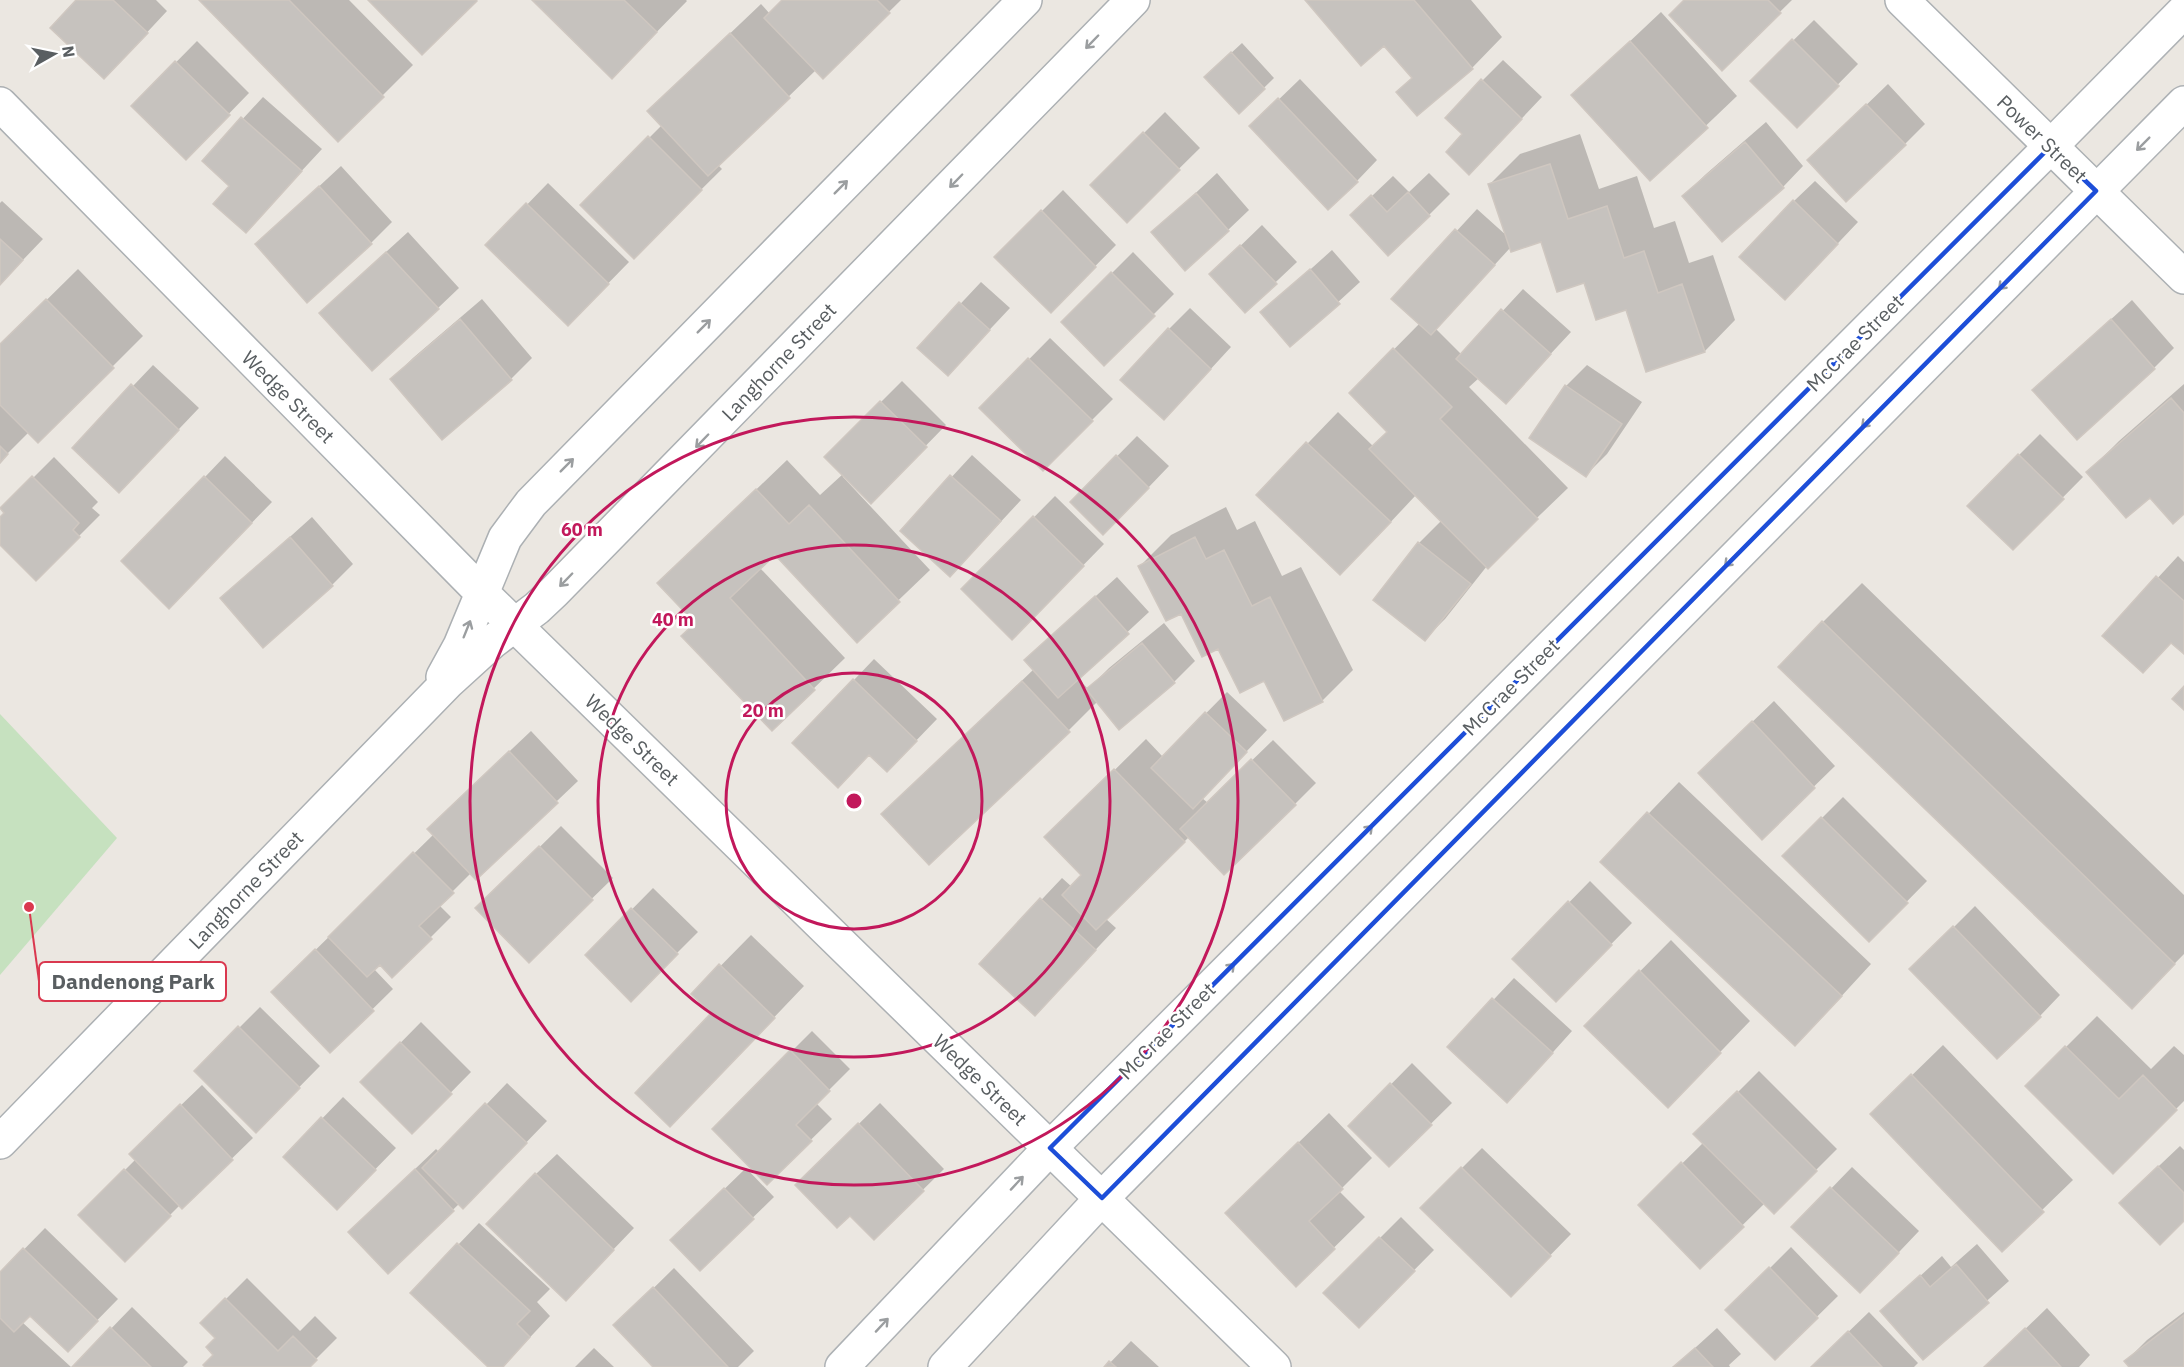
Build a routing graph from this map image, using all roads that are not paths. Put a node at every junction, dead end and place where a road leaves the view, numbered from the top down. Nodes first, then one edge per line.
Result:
1 (1025, 0) edge
2 (1133, 0) edge
3 (1902, 0) edge
4 (2184, 11) edge
5 (2184, 103) edge
6 (0, 104) edge
7 (2050, 147) junction
8 (2096, 191) junction
9 (2184, 277) edge
10 (481, 592) junction
11 (515, 625) junction
12 (416, 715) junction
13 (0, 1142) edge
14 (1050, 1148) junction
15 (1102, 1198) junction
16 (842, 1367) edge
17 (945, 1367) edge
18 (1274, 1367) edge

10 -> 1 street, Langhorne Street
2 -> 11 street, Langhorne Street
3 - 7 street, Power Street
4 - 7 street, McCrae Street
5 -> 8 street
6 - 10 street, Wedge Street
7 - 8 street, Power Street
14 -> 7 street, McCrae Street
8 - 9 street, Power Street
8 -> 15 street
10 - 11 street, Wedge Street
12 -> 10 street, Langhorne Street
11 - 12 street, Langhorne Street
11 - 14 street, Wedge Street
12 - 13 street, Langhorne Street
14 - 15 street, Wedge Street
16 -> 14 street, McCrae Street
15 - 17 street
15 - 18 street, Wedge Street

